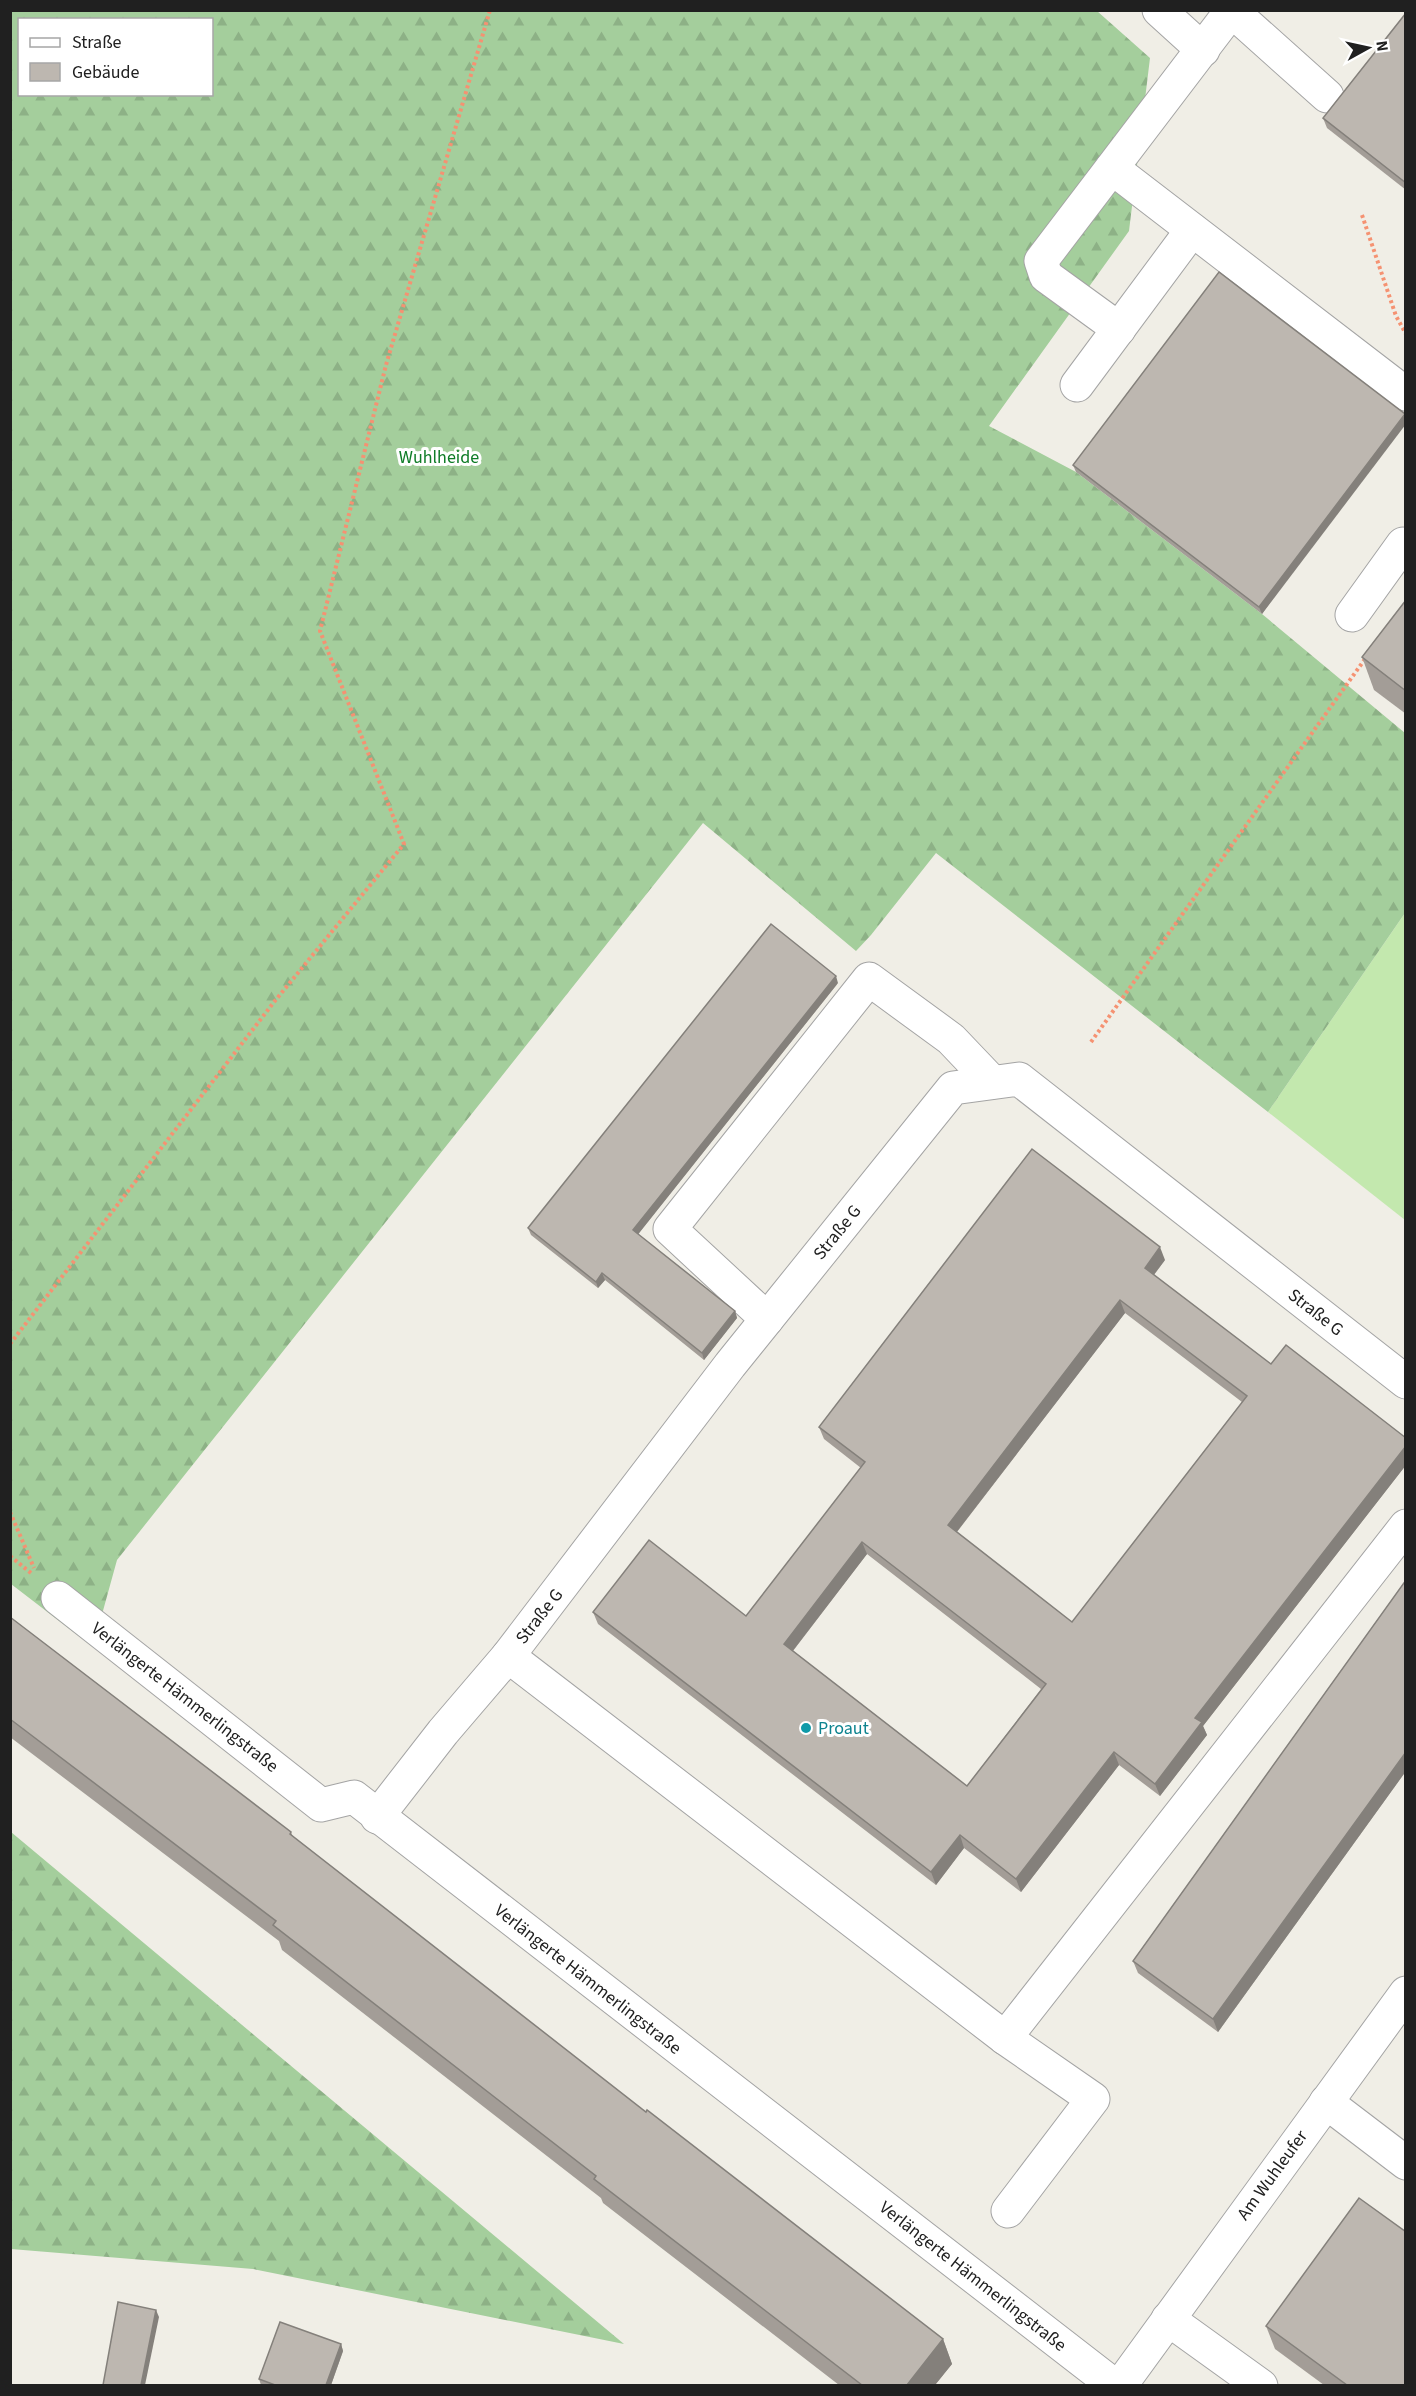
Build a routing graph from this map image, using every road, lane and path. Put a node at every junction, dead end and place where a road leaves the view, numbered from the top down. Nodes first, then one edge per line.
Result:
1 (490, 10) edge
2 (1160, 10) edge
3 (1232, 11) edge
4 (1203, 50) junction
5 (1327, 96) dead end
6 (1112, 168) junction
7 (1362, 215) dead end
8 (1192, 230) junction
9 (1119, 329) junction
10 (1406, 334) edge
11 (1077, 385) dead end
12 (1406, 394) edge
13 (1404, 544) edge
14 (1352, 615) dead end
15 (1371, 650) edge
16 (1091, 1042) dead end
17 (992, 1083) junction
18 (767, 1319) junction
19 (10, 1344) edge
20 (1406, 1383) edge
21 (10, 1512) edge
22 (1406, 1526) edge
23 (10, 1556) edge
24 (58, 1598) dead end
25 (508, 1656) junction
26 (377, 1816) junction
27 (1406, 1993) edge
28 (1005, 2038) junction
29 (1326, 2102) junction
30 (1406, 2163) edge
31 (1008, 2211) dead end
32 (1168, 2319) junction
33 (1115, 2385) edge
34 (1120, 2385) edge
35 (1261, 2385) edge

1 - 19 path
2 - 4 street
3 - 4 street
3 - 5 street
4 - 6 street
6 - 8 street
6 - 9 street
7 - 10 path
8 - 9 street
8 - 12 street
9 - 11 street
13 - 14 street
15 - 16 path
17 - 18 street, Straße G
17 - 18 street
17 - 20 street, Straße G
18 - 25 street, Straße G
21 - 23 path
22 - 28 street
24 - 26 street, Verlängerte Hämmerlingstraße
25 - 26 street, Straße G
25 - 28 street
26 - 33 street, Verlängerte Hämmerlingstraße
27 - 29 street, Am Wuhleufer
28 - 31 street
29 - 30 street
29 - 32 street, Am Wuhleufer
32 - 34 street, Am Wuhleufer
32 - 35 street

